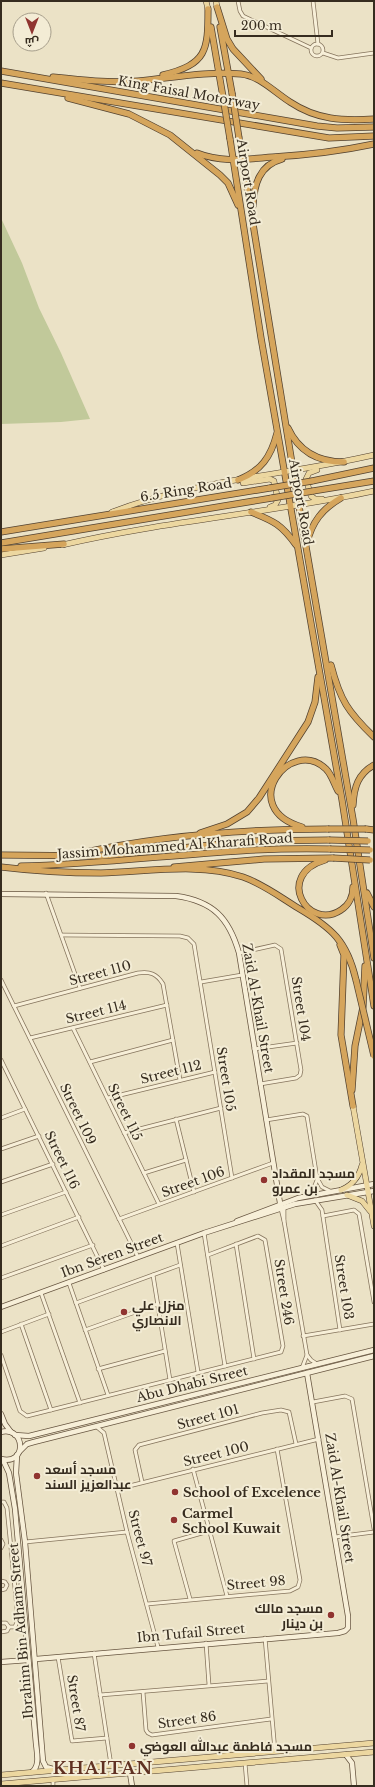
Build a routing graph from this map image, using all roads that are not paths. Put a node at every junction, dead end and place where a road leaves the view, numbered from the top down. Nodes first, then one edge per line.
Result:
1 (206, 1) edge
2 (238, 1) edge
3 (313, 1) edge
4 (216, 4) edge
5 (208, 9) junction
6 (318, 44) junction
7 (311, 48) junction
8 (374, 52) edge
9 (323, 53) junction
10 (1, 71) edge
11 (219, 74) junction
12 (228, 74) junction
13 (26, 75) junction
14 (138, 81) junction
15 (1, 83) edge
16 (23, 87) junction
17 (270, 88) junction
18 (374, 119) edge
19 (374, 127) edge
20 (374, 136) edge
21 (374, 144) edge
22 (191, 151) junction
23 (296, 156) junction
24 (243, 159) junction
25 (233, 160) junction
26 (252, 219) junction
27 (243, 221) junction
28 (286, 423) junction
29 (278, 429) junction
30 (374, 455) edge
31 (358, 459) junction
32 (344, 462) junction
33 (374, 468) edge
34 (293, 471) junction
35 (285, 472) junction
36 (238, 480) junction
37 (374, 481) edge
38 (229, 482) junction
39 (374, 491) edge
40 (361, 494) junction
41 (341, 498) junction
42 (299, 506) junction
43 (290, 507) junction
44 (251, 512) junction
45 (107, 514) junction
46 (231, 515) junction
47 (1, 532) edge
48 (1, 543) edge
49 (64, 544) junction
50 (298, 547) junction
51 (306, 548) junction
52 (1, 549) edge
53 (1, 555) edge
54 (323, 637) junction
55 (319, 671) junction
56 (374, 737) edge
57 (374, 765) edge
58 (342, 800) junction
59 (353, 819) junction
60 (310, 829) junction
61 (374, 830) edge
62 (198, 834) junction
63 (371, 841) edge
64 (372, 850) edge
65 (1, 855) edge
66 (71, 856) junction
67 (332, 858) junction
68 (372, 860) edge
69 (1, 867) edge
70 (136, 871) junction
71 (353, 872) junction
72 (363, 886) junction
73 (46, 893) junction
74 (1, 894) edge
75 (374, 907) edge
76 (328, 929) junction
77 (62, 935) junction
78 (365, 948) junction
79 (239, 953) junction
80 (374, 958) edge
81 (242, 975) junction
82 (1, 980) edge
83 (201, 982) junction
84 (80, 988) junction
85 (167, 1005) junction
86 (14, 1006) junction
87 (374, 1006) edge
88 (73, 1028) junction
89 (30, 1038) junction
90 (173, 1040) junction
91 (297, 1043) junction
92 (254, 1049) junction
93 (374, 1056) edge
94 (1, 1061) edge
95 (90, 1062) junction
96 (215, 1072) junction
97 (180, 1080) junction
98 (260, 1084) junction
99 (108, 1098) junction
100 (353, 1106) junction
101 (221, 1108) junction
102 (26, 1109) junction
103 (1, 1118) edge
104 (176, 1120) junction
105 (266, 1120) junction
106 (124, 1133) junction
107 (38, 1136) junction
108 (1, 1149) edge
109 (361, 1158) junction
110 (186, 1160) junction
111 (273, 1163) junction
112 (52, 1164) junction
113 (144, 1173) junction
114 (232, 1178) junction
115 (318, 1180) junction
116 (1, 1182) edge
117 (374, 1184) edge
118 (367, 1185) junction
119 (341, 1190) junction
120 (330, 1191) junction
121 (371, 1191) edge
122 (66, 1192) junction
123 (194, 1192) junction
124 (311, 1195) junction
125 (347, 1195) junction
126 (327, 1199) junction
127 (315, 1200) junction
128 (159, 1204) junction
129 (282, 1206) junction
130 (322, 1210) junction
131 (372, 1212) junction
132 (1, 1215) edge
133 (323, 1216) junction
134 (79, 1217) junction
135 (119, 1219) junction
136 (374, 1226) edge
137 (204, 1233) junction
138 (177, 1243) junction
139 (236, 1244) junction
140 (93, 1245) junction
141 (1, 1246) edge
142 (208, 1254) junction
143 (138, 1257) junction
144 (180, 1265) junction
145 (104, 1270) junction
146 (153, 1275) junction
147 (1, 1278) edge
148 (69, 1283) junction
149 (41, 1292) junction
150 (374, 1302) edge
151 (76, 1303) junction
152 (158, 1304) junction
153 (1, 1307) edge
154 (49, 1314) junction
155 (21, 1324) junction
156 (374, 1324) edge
157 (85, 1330) junction
158 (340, 1330) junction
159 (1, 1332) edge
160 (303, 1336) junction
161 (374, 1350) edge
162 (165, 1351) junction
163 (1, 1355) edge
164 (307, 1355) junction
165 (374, 1356) edge
166 (254, 1358) junction
167 (340, 1358) junction
168 (317, 1364) junction
169 (343, 1364) junction
170 (225, 1366) junction
171 (302, 1368) junction
172 (98, 1369) junction
173 (198, 1372) junction
174 (307, 1373) junction
175 (170, 1380) junction
176 (207, 1391) junction
177 (199, 1393) junction
178 (108, 1395) junction
179 (210, 1398) junction
180 (201, 1400) junction
181 (312, 1402) junction
182 (80, 1403) junction
183 (51, 1410) junction
184 (1, 1414) edge
185 (106, 1424) junction
186 (97, 1426) junction
187 (1, 1432) edge
188 (13, 1433) junction
189 (104, 1433) junction
190 (319, 1439) junction
191 (296, 1444) junction
192 (277, 1449) junction
193 (18, 1453) junction
194 (2, 1459) edge
195 (193, 1470) junction
196 (142, 1482) junction
197 (18, 1486) junction
198 (11, 1487) junction
199 (117, 1488) junction
200 (1, 1502) edge
201 (209, 1530) junction
202 (374, 1530) edge
203 (127, 1532) junction
204 (335, 1537) junction
205 (1, 1540) edge
206 (25, 1542) junction
207 (11, 1543) junction
208 (3, 1544) junction
209 (1, 1548) edge
210 (12, 1559) junction
211 (19, 1559) junction
212 (20, 1569) junction
213 (13, 1570) junction
214 (1, 1581) edge
215 (15, 1584) junction
216 (7, 1585) junction
217 (1, 1590) edge
218 (30, 1596) junction
219 (227, 1596) junction
220 (22, 1597) junction
221 (190, 1599) junction
222 (147, 1604) junction
223 (31, 1609) junction
224 (23, 1610) junction
225 (1, 1623) edge
226 (9, 1627) junction
227 (348, 1628) joint
228 (1, 1632) edge
229 (265, 1638) junction
230 (206, 1643) junction
231 (158, 1647) junction
232 (94, 1653) junction
233 (58, 1657) junction
234 (36, 1659) junction
235 (28, 1660) junction
236 (1, 1662) edge
237 (268, 1681) junction
238 (209, 1685) junction
239 (142, 1692) junction
240 (100, 1695) junction
241 (271, 1719) junction
242 (36, 1737) junction
243 (41, 1737) junction
244 (107, 1738) junction
245 (374, 1743) edge
246 (317, 1748) junction
247 (275, 1752) junction
248 (374, 1752) edge
249 (356, 1754) junction
250 (346, 1755) junction
251 (316, 1756) junction
252 (185, 1759) junction
253 (194, 1759) junction
254 (245, 1763) junction
255 (352, 1763) junction
256 (111, 1765) junction
257 (96, 1767) junction
258 (195, 1767) junction
259 (85, 1768) junction
260 (185, 1768) junction
261 (59, 1770) junction
262 (32, 1772) junction
263 (130, 1773) junction
264 (2, 1775) edge
265 (85, 1776) junction
266 (96, 1776) junction
267 (52, 1780) junction
268 (2, 1784) edge
269 (53, 1786) edge
270 (132, 1786) edge
271 (247, 1786) edge
272 (354, 1786) edge

1 - 5 main road, Airport Road
2 - 7 street
3 - 6 street
4 - 12 highway, Airport Road
4 - 17 highway
5 - 11 highway, Airport Road
5 - 14 highway
6 - 7 street
6 - 9 street
7 - 9 street
8 - 9 street
10 - 13 highway, King Faisal Motorway
11 - 12 highway
11 - 14 highway
11 - 25 highway, Airport Road, bridge
12 - 17 highway
12 - 24 highway, Airport Road, bridge
13 - 14 highway
13 - 19 highway, King Faisal Motorway
15 - 16 highway, King Faisal Motorway
16 - 20 highway, King Faisal Motorway
16 - 22 highway
17 - 18 highway
21 - 23 highway
22 - 25 highway
22 - 27 highway
23 - 24 highway
23 - 26 highway
24 - 25 highway
24 - 26 highway, Airport Road
25 - 27 highway, Airport Road
26 - 28 highway, Airport Road
27 - 29 highway, Airport Road
28 - 32 highway
28 - 34 highway, Airport Road
29 - 35 highway, Airport Road
29 - 36 highway
30 - 31 main road
31 - 32 main road
31 - 40 main road
32 - 34 main road
33 - 45 highway, 6.5 Ring Road, bridge
34 - 35 main road
34 - 42 highway, Airport Road
35 - 36 main road
35 - 43 highway, Airport Road
36 - 38 main road
37 - 48 highway, 6.5 Ring Road, bridge
38 - 45 main road
38 - 46 main road
39 - 40 main road
40 - 41 main road
41 - 42 main road
41 - 51 highway
42 - 43 main road
42 - 51 highway, Airport Road
43 - 44 main road
43 - 50 highway, Airport Road
44 - 46 main road
44 - 50 highway
45 - 47 highway, 6.5 Ring Road
46 - 49 main road
49 - 52 highway
49 - 53 main road
50 - 55 highway, Airport Road
51 - 54 highway, Airport Road
54 - 56 highway
54 - 59 highway, Airport Road
55 - 58 highway, Airport Road
55 - 62 highway
57 - 59 highway
58 - 60 highway
58 - 71 highway, Airport Road
59 - 72 highway, Airport Road
60 - 61 highway, bridge
60 - 62 highway
62 - 66 highway
63 - 66 highway, Jassim Mohammed Al Kharafi Road, bridge
64 - 69 highway, Jassim Mohammed Al Kharafi Road, bridge
65 - 66 highway, Jassim Mohammed Al Kharafi Road
67 - 68 highway, bridge
67 - 70 highway
67 - 71 highway
69 - 70 highway
70 - 76 highway
71 - 78 highway, Airport Road
72 - 75 highway
72 - 80 highway, Airport Road
73 - 74 street, Zaid Al-Khail Street
73 - 77 street
73 - 79 street, Zaid Al-Khail Street
76 - 93 highway, bridge
76 - 100 highway
77 - 83 street, Street 105
77 - 84 street
78 - 87 highway, Airport Road
78 - 100 highway
79 - 81 street, Zaid Al-Khail Street
79 - 91 street, Street 104
81 - 83 street
81 - 92 street, Zaid Al-Khail Street
82 - 86 street, Street 109
83 - 96 street, Street 105
84 - 85 street, Street 110
84 - 86 street, Street 110
85 - 88 street, Street 114
85 - 90 street, Street 110
86 - 89 street, Street 109
88 - 89 street, Street 114
88 - 95 street, Street 115
89 - 135 street, Street 109
90 - 95 street
90 - 97 street, Street 110
91 - 92 street
91 - 98 street, Street 104
92 - 98 street, Zaid Al-Khail Street
94 - 102 street, Street 116
95 - 99 street, Street 115
96 - 97 street, Street 112
96 - 101 street, Street 105
97 - 99 street, Street 112
98 - 105 street, Zaid Al-Khail Street
99 - 106 street, Street 115
100 - 109 main road
101 - 104 street
101 - 114 street, Street 105
102 - 103 street
102 - 107 street, Street 116
104 - 106 street
104 - 110 street
105 - 111 street, Zaid Al-Khail Street
105 - 115 street
106 - 113 street, Street 115
107 - 108 street
107 - 112 street, Street 116
109 - 118 main road
109 - 119 main road
110 - 113 street
110 - 123 street
111 - 114 street, Street 106
111 - 129 street, Zaid Al-Khail Street
112 - 116 street
112 - 122 street, Street 116
113 - 128 street, Street 115
114 - 123 street, Street 106
115 - 120 street
115 - 124 street
117 - 118 street, Ibn Seren Street
118 - 119 street, Ibn Seren Street
118 - 121 main road
119 - 120 street, Ibn Seren Street
120 - 124 street, Ibn Seren Street
121 - 125 street, Ibn Seren Street
121 - 131 main road
122 - 132 street
122 - 134 street, Street 116
123 - 128 street, Street 106
124 - 129 street, Ibn Seren Street
125 - 126 street, Ibn Seren Street
125 - 131 main road
126 - 127 street, Ibn Seren Street
126 - 130 street
127 - 129 street, Ibn Seren Street
127 - 130 street, Street 103
128 - 135 street, Street 106
129 - 137 street, Ibn Seren Street
129 - 160 street, Zaid Al-Khail Street
130 - 133 street, Street 103
131 - 136 main road
133 - 150 street
133 - 158 street, Street 103
134 - 140 street, Street 116
134 - 141 street
135 - 143 street, Street 109
137 - 138 street, Ibn Seren Street
137 - 142 street
138 - 143 street, Ibn Seren Street
138 - 144 street
139 - 142 street
139 - 166 street
139 - 166 street, Street 246
140 - 145 street, Street 116
140 - 147 street
142 - 170 street
143 - 145 street, Ibn Seren Street
144 - 146 street
144 - 173 street
145 - 148 street, Ibn Seren Street
146 - 151 street
146 - 152 street
148 - 149 street, Ibn Seren Street
148 - 151 street
149 - 153 street, Ibn Seren Street
149 - 154 street
151 - 157 street
152 - 157 street
152 - 162 street
154 - 155 street
154 - 182 street
155 - 159 street
155 - 183 street
156 - 158 street
157 - 172 street
158 - 160 street, Street 103
160 - 164 street, Zaid Al-Khail Street
161 - 167 street, Abu Dhabi Street
162 - 172 street
162 - 175 street
163 - 183 street
164 - 168 street
164 - 171 street
165 - 169 street, Abu Dhabi Street
166 - 170 street
167 - 168 street, Abu Dhabi Street
167 - 169 street
168 - 171 street, Abu Dhabi Street
169 - 174 street, Abu Dhabi Street
170 - 173 street
171 - 176 street, Abu Dhabi Street
172 - 178 street
173 - 175 street
174 - 179 street, Abu Dhabi Street
174 - 181 street, Zaid Al-Khail Street
175 - 178 street
176 - 177 street, Abu Dhabi Street
176 - 179 street
177 - 180 street
177 - 188 street, Abu Dhabi Street
178 - 182 street
179 - 180 street, Abu Dhabi Street
180 - 185 street, Abu Dhabi Street
181 - 190 street, Zaid Al-Khail Street
181 - 202 street
182 - 183 street
184 - 188 street
185 - 186 street, Abu Dhabi Street
185 - 189 street, Street 97
186 - 189 street
186 - 193 street, Abu Dhabi Street
187 - 188 street, Abu Dhabi Street
188 - 193 street, Ibrahim Bin Adham Street
189 - 199 street, Street 97
190 - 191 street, Street 100
190 - 204 street, Zaid Al-Khail Street
191 - 192 street, Street 100
191 - 196 street, Street 101
192 - 195 street, Street 100
192 - 219 street, Street 98
193 - 194 street, Abu Dhabi Street
193 - 197 street, Ibrahim Bin Adham Street
194 - 198 street, Ibrahim Bin Adham Street
195 - 196 street, Street 100
195 - 201 street
196 - 199 street, Street 100
197 - 198 street
197 - 206 street, Ibrahim Bin Adham Street
198 - 211 street, Ibrahim Bin Adham Street
199 - 203 street, Street 97
200 - 207 street, Ibrahim Bin Adham Street
201 - 219 street
201 - 221 street
202 - 204 street
203 - 206 street
203 - 222 street, Street 97
204 - 227 street, Zaid Al-Khail Street
205 - 208 street, Ibrahim Bin Adham Street
206 - 218 street, Ibrahim Bin Adham Street
207 - 208 street, Ibrahim Bin Adham Street
207 - 210 street, Ibrahim Bin Adham Street
208 - 209 street, Ibrahim Bin Adham Street
210 - 211 street, Ibrahim Bin Adham Street
210 - 213 street, Ibrahim Bin Adham Street
211 - 212 street, Ibrahim Bin Adham Street
212 - 213 street, Ibrahim Bin Adham Street
212 - 220 street, Ibrahim Bin Adham Street
213 - 215 street, Ibrahim Bin Adham Street
214 - 216 street, Ibrahim Bin Adham Street
215 - 216 street, Ibrahim Bin Adham Street
215 - 226 street, Ibrahim Bin Adham Street
216 - 217 street, Ibrahim Bin Adham Street
218 - 220 street
218 - 223 street, Ibrahim Bin Adham Street
219 - 221 street, Street 98
220 - 224 street, Ibrahim Bin Adham Street
221 - 222 street, Street 98
222 - 231 street, Street 97
223 - 224 street
223 - 234 street, Ibrahim Bin Adham Street
224 - 235 street, Ibrahim Bin Adham Street
225 - 226 street, Ibrahim Bin Adham Street
226 - 228 street, Ibrahim Bin Adham Street
227 - 229 street, Ibn Tufail Street
229 - 230 street, Ibn Tufail Street
229 - 237 street
230 - 231 street, Ibn Tufail Street
230 - 238 street
231 - 232 street, Ibn Tufail Street
232 - 233 street, Ibn Tufail Street
232 - 240 street, Street 87
233 - 234 street, Ibn Tufail Street
233 - 244 street, Street 87
234 - 243 street, Ibrahim Bin Adham Street
235 - 236 street
235 - 242 street, Ibrahim Bin Adham Street
237 - 238 street
237 - 241 street
238 - 239 street
239 - 240 street
239 - 241 street, Street 86
240 - 244 street, Street 87
241 - 247 street
242 - 243 street
242 - 262 street, Ibrahim Bin Adham Street
243 - 261 street, Ibrahim Bin Adham Street
244 - 256 street, Street 87
245 - 246 main road
246 - 247 main road
246 - 251 main road
247 - 253 main road
248 - 249 main road
249 - 250 main road
249 - 255 street
250 - 251 main road
250 - 255 street
251 - 254 main road
252 - 253 main road
252 - 256 main road
252 - 260 main road
253 - 258 main road
254 - 258 main road
254 - 271 street
255 - 272 street
256 - 257 main road
257 - 259 main road
257 - 266 main road
258 - 260 main road
259 - 261 main road
259 - 265 main road
260 - 263 main road
261 - 262 main road
262 - 264 main road
263 - 266 main road
263 - 270 street
264 - 268 main road
265 - 266 main road
265 - 267 main road
267 - 268 main road
267 - 269 street

